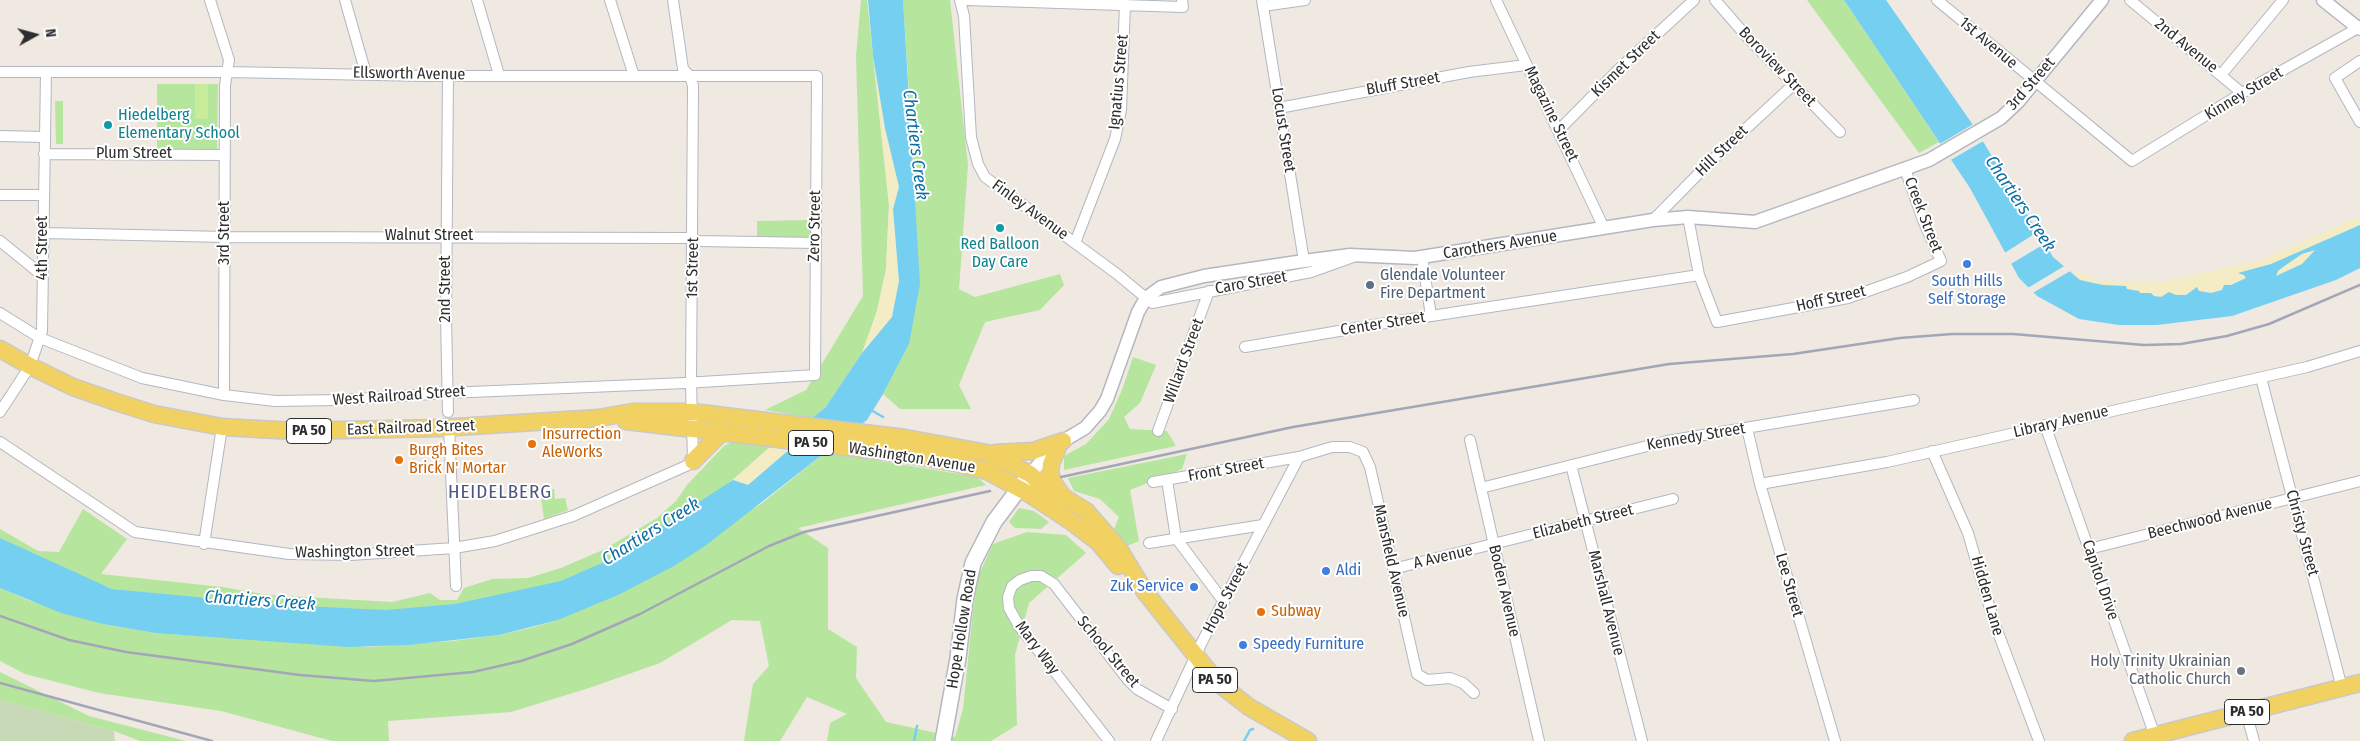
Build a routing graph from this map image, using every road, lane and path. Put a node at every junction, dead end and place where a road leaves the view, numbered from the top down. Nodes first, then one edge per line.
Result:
1 (210, 0) edge
2 (345, 0) edge
3 (477, 0) edge
4 (610, 0) edge
5 (674, 0) edge
6 (960, 0) edge
7 (967, 0) edge
8 (1305, 0) edge
9 (1496, 0) edge
10 (1694, 0) edge
11 (1715, 0) edge
12 (1937, 0) edge
13 (2102, 0) edge
14 (2130, 0) edge
15 (2283, 0) edge
16 (2322, 0) edge
17 (1065, 2) edge
18 (1183, 3) edge
19 (1262, 3) edge
20 (1125, 4) junction
21 (2359, 28) edge
22 (2360, 61) edge
23 (1526, 65) junction
24 (0, 72) edge
25 (228, 72) junction
26 (46, 73) junction
27 (366, 74) junction
28 (499, 75) junction
29 (2221, 75) junction
30 (448, 76) junction
31 (634, 76) junction
32 (690, 76) junction
33 (817, 76) joint
34 (2035, 82) junction
35 (1793, 85) junction
36 (2242, 93) junction
37 (1279, 108) junction
38 (2360, 122) edge
39 (1559, 130) junction
40 (1840, 132) dead end
41 (0, 136) edge
42 (44, 137) junction
43 (1945, 151) joint
44 (44, 154) junction
45 (225, 155) junction
46 (2132, 161) joint
47 (1904, 169) junction
48 (0, 195) edge
49 (44, 195) junction
50 (1688, 217) junction
51 (1653, 220) junction
52 (1604, 228) junction
53 (44, 233) junction
54 (447, 236) junction
55 (225, 237) junction
56 (693, 239) junction
57 (0, 241) edge
58 (815, 243) junction
59 (1075, 243) junction
60 (1357, 255) junction
61 (1422, 257) junction
62 (1304, 261) junction
63 (1941, 261) joint
64 (1699, 275) junction
65 (43, 276) junction
66 (1210, 291) junction
67 (1146, 298) junction
68 (0, 313) edge
69 (1431, 316) junction
70 (40, 338) junction
71 (1245, 347) dead end
72 (0, 348) edge
73 (2360, 351) edge
74 (30, 366) junction
75 (815, 375) joint
76 (2262, 378) junction
77 (691, 382) junction
78 (447, 392) junction
79 (224, 395) junction
80 (1914, 400) dead end
81 (0, 412) edge
82 (748, 418) joint
83 (448, 420) junction
84 (692, 420) junction
85 (2045, 425) junction
86 (222, 427) junction
87 (1746, 428) junction
88 (1158, 431) dead end
89 (725, 432) junction
90 (1470, 440) dead end
91 (0, 442) edge
92 (1061, 444) junction
93 (1932, 451) junction
94 (987, 453) junction
95 (1299, 457) junction
96 (693, 461) junction
97 (1571, 464) junction
98 (1030, 474) junction
99 (1167, 480) junction
100 (2360, 481) edge
101 (1153, 482) dead end
102 (1760, 484) junction
103 (1018, 487) junction
104 (1481, 488) junction
105 (1063, 497) junction
106 (1673, 499) dead end
107 (2294, 499) junction
108 (1586, 521) junction
109 (1263, 525) junction
110 (1176, 538) junction
111 (1149, 543) dead end
112 (204, 544) junction
113 (1494, 545) junction
114 (454, 548) junction
115 (2089, 549) junction
116 (1393, 569) junction
117 (1054, 584) joint
118 (456, 586) dead end
119 (1145, 592) junction
120 (1224, 602) junction
121 (1196, 658) junction
122 (2360, 684) edge
123 (2342, 688) junction
124 (1474, 693) dead end
125 (1172, 709) junction
126 (2246, 712) junction
127 (2155, 736) junction
128 (943, 741) edge
129 (1109, 741) edge
130 (1156, 741) edge
131 (1308, 741) edge
132 (1539, 741) edge
133 (1642, 741) edge
134 (1835, 741) edge
135 (2039, 741) edge
136 (2134, 741) edge
137 (2254, 741) edge

1 - 25 street, 3rd Street
2 - 27 street
3 - 28 street
4 - 31 street
5 - 32 street, 1st Street
6 - 59 street, Finley Avenue
7 - 17 street
8 - 19 street
9 - 23 street, Magazine Street
10 - 39 street, Kismet Street
11 - 35 street, Boroview Street
12 - 34 street, 1st Avenue
13 - 34 street, 3rd Street
14 - 29 street, 2nd Avenue
15 - 29 street
16 - 21 street
17 - 20 street
18 - 20 street
19 - 37 street, Locust Street
20 - 59 street, Ignatius Street
21 - 36 street, Kinney Street
22 - 38 street
23 - 37 street, Bluff Street
23 - 39 street, Magazine Street
24 - 26 street, Ellsworth Avenue
25 - 26 street, Ellsworth Avenue
25 - 27 street, Ellsworth Avenue
25 - 45 street, 3rd Street
26 - 42 street, 4th Street
27 - 30 street, Ellsworth Avenue
28 - 30 street, Ellsworth Avenue
28 - 31 street, Ellsworth Avenue
29 - 36 street, 2nd Avenue
30 - 54 street, 2nd Street
31 - 32 street, Ellsworth Avenue
32 - 33 street, Ellsworth Avenue
32 - 56 street, 1st Street
33 - 58 street, Zero Street
34 - 43 street, 3rd Street
34 - 46 street, 1st Avenue
35 - 40 street, Boroview Street
35 - 51 street, Hill Street
36 - 46 street, Kinney Street
37 - 62 street, Locust Street
39 - 52 street, Magazine Street
41 - 42 street
42 - 44 street, 4th Street
43 - 47 street, Carothers Avenue
44 - 45 street, Plum Street
44 - 49 street, 4th Street
45 - 55 street, 3rd Street
47 - 50 street, Carothers Avenue
47 - 63 street, Creek Street
48 - 49 street
49 - 53 street, 4th Street
50 - 51 street, Carothers Avenue
50 - 64 street
51 - 52 street, Carothers Avenue
52 - 61 street, Carothers Avenue
53 - 55 street, Walnut Street
53 - 65 street, 4th Street
54 - 55 street, Walnut Street
54 - 56 street, Walnut Street
54 - 78 street, 2nd Street
55 - 79 street, 3rd Street
56 - 58 street, Walnut Street
56 - 77 street, 1st Street
57 - 65 street
58 - 75 street, Zero Street
59 - 67 street, Finley Avenue
60 - 61 street, Carothers Avenue
60 - 62 street, Carothers Avenue
60 - 66 street, Caro Street
61 - 69 street
62 - 67 street, Carothers Avenue
63 - 64 street, Hoff Street
64 - 69 street, Center Street
65 - 70 street, 4th Street
66 - 67 street, Caro Street
66 - 88 street, Willard Street
67 - 92 street
68 - 70 street, West Railroad Street
69 - 71 street, Center Street
70 - 74 street, 4th Street
70 - 79 street, West Railroad Street
72 - 74 main road, East Railroad Street / PA 50
73 - 76 street, Library Avenue
74 - 81 street, 4th Street
74 - 86 main road, East Railroad Street / PA 50
75 - 77 street, West Railroad Street
76 - 85 street, Library Avenue
76 - 107 street, Christy Street
77 - 78 street, West Railroad Street
77 - 84 street, 1st Street
78 - 79 street, West Railroad Street
78 - 83 street, 2nd Street
80 - 87 street, Kennedy Street
82 - 84 main road, East Railroad Street / PA 50
82 - 94 main road, Washington Avenue / PA 50
83 - 84 main road, East Railroad Street / PA 50
83 - 86 main road, East Railroad Street / PA 50
83 - 114 street, 2nd Street
84 - 89 main road, East Railroad Street / PA 50
84 - 96 street, 1st Street
85 - 93 street, Library Avenue
85 - 115 street, Capitol Drive
86 - 112 street
87 - 97 street, Kennedy Street
87 - 102 street, Lee Street
89 - 96 main road
89 - 103 main road, Washington Avenue / PA 50
90 - 104 street, Boden Avenue
91 - 112 street, Washington Street
92 - 94 main road
92 - 98 street
92 - 105 main road
93 - 102 street, Library Avenue
93 - 135 street, Hidden Lane
94 - 98 main road, Washington Avenue / PA 50
95 - 99 street, Front Street
95 - 109 street, Hope Street
95 - 116 street, Mansfield Avenue
96 - 114 street, Washington Street
97 - 104 street, Kennedy Street
97 - 108 street, Marshall Avenue
98 - 103 main road, Hope Hollow Road
98 - 105 main road, Washington Avenue / PA 50
99 - 101 street, Front Street
99 - 110 street
100 - 107 street, Beechwood Avenue
102 - 134 street, Lee Street
103 - 119 main road, Washington Avenue / PA 50
103 - 128 main road, Hope Hollow Road
104 - 113 street, Boden Avenue
105 - 119 main road, Washington Avenue / PA 50
106 - 108 street, Elizabeth Street
107 - 115 street, Beechwood Avenue
107 - 123 street, Christy Street
108 - 113 street, Elizabeth Street
108 - 133 street, Marshall Avenue
109 - 110 street
109 - 120 street, Hope Street
110 - 111 street
110 - 120 street
112 - 114 street, Washington Street
113 - 116 street, A Avenue
113 - 132 street, Boden Avenue
114 - 118 street, 2nd Street
115 - 127 street, Capitol Drive
116 - 124 street, Mansfield Avenue
117 - 125 street, School Street
117 - 129 street, Mary Way
119 - 121 main road, Washington Avenue / PA 50
120 - 121 street, Hope Street
121 - 125 street, Hope Street
121 - 131 main road, Washington Avenue / PA 50
122 - 123 main road, PA 50
123 - 126 main road, PA 50
125 - 130 street, Hope Street
126 - 127 main road, PA 50
126 - 137 street
127 - 136 main road, PA 50

